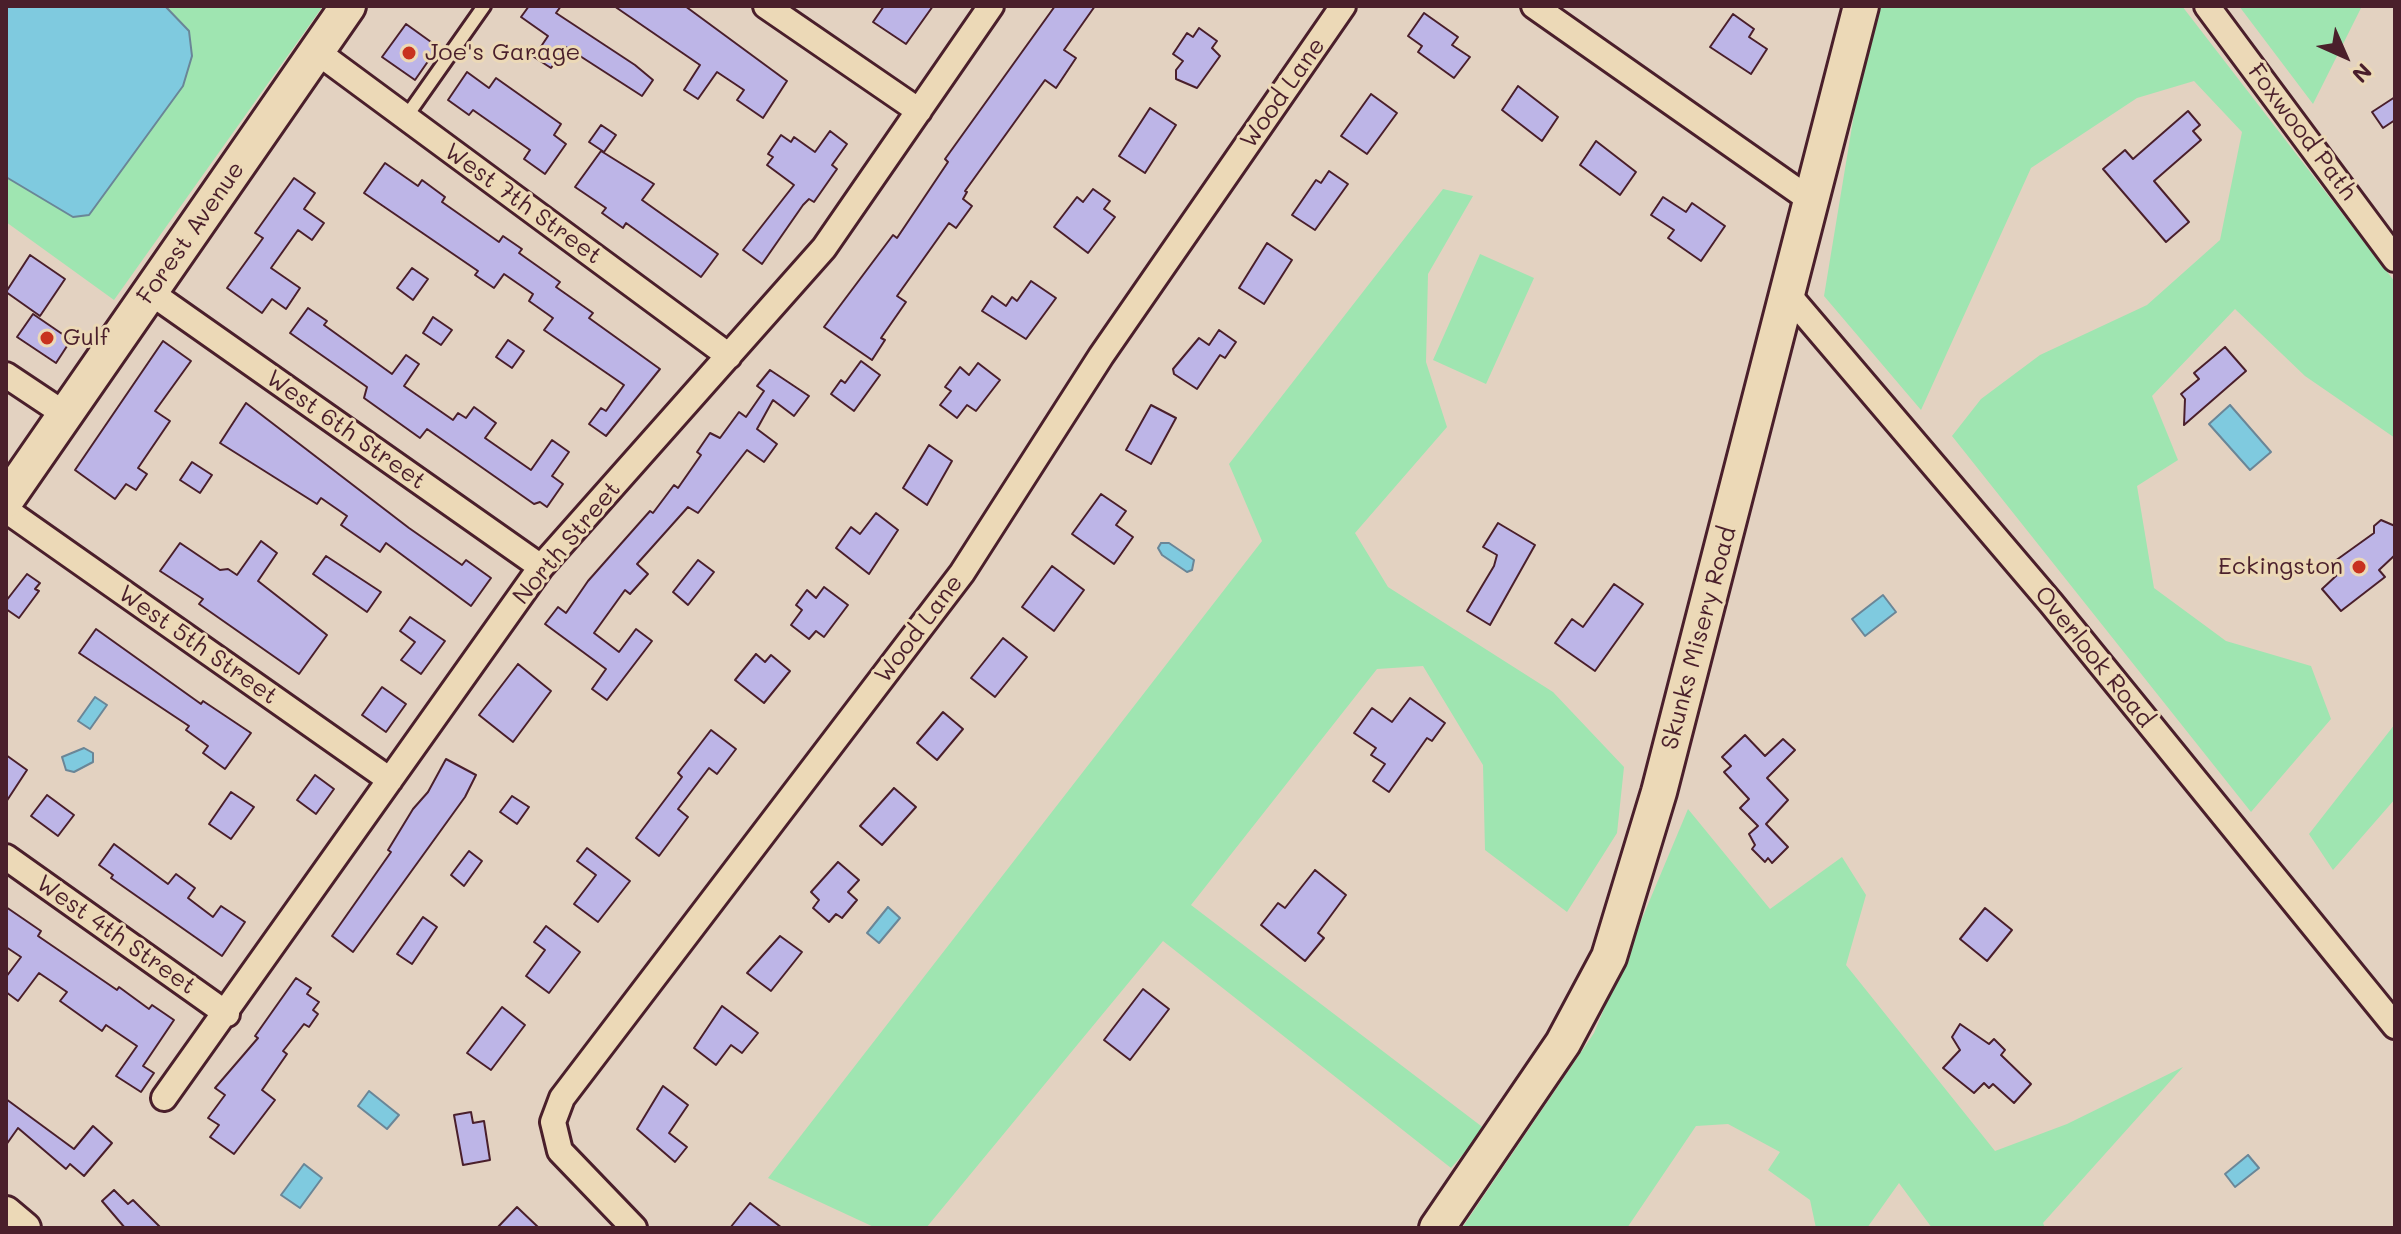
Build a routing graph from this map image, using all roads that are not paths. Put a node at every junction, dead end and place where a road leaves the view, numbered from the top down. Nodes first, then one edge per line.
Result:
1 (348, 6) edge
2 (484, 6) edge
3 (766, 6) edge
4 (991, 6) edge
5 (1343, 6) edge
6 (1534, 6) edge
7 (1861, 6) edge
8 (2207, 6) edge
9 (316, 51) junction
10 (919, 111) junction
11 (406, 117) junction
12 (1809, 199) junction
13 (2395, 259) edge
14 (150, 292) junction
15 (1786, 292) junction
16 (729, 356) junction
17 (6, 375) edge
18 (66, 415) junction
19 (6, 500) edge
20 (6, 510) edge
21 (541, 567) junction
22 (390, 780) junction
23 (6, 857) edge
24 (227, 1014) junction
25 (2395, 1026) edge
26 (164, 1098) dead end
27 (6, 1212) edge
28 (25, 1228) edge
29 (634, 1228) edge
30 (1437, 1228) edge

1 - 9 main road, Forest Avenue
2 - 11 lane
3 - 10 street
4 - 10 street, North Street
5 - 29 street, Wood Lane
6 - 12 street
7 - 12 main road, Skunks Misery Road
8 - 13 street, Foxwood Path
9 - 11 street, West 7th Street
9 - 14 main road, Forest Avenue
10 - 16 street, North Street
11 - 16 street, West 7th Street
12 - 15 main road, Skunks Misery Road
14 - 18 main road, Forest Avenue
14 - 21 street, West 6th Street
15 - 25 street, Overlook Road
15 - 30 main road, Skunks Misery Road
16 - 21 street, North Street
17 - 18 street
18 - 19 main road, Forest Avenue
20 - 22 street, West 5th Street
21 - 22 street, North Street
22 - 24 street, North Street
23 - 24 street, West 4th Street
24 - 26 street, North Street
27 - 28 street

